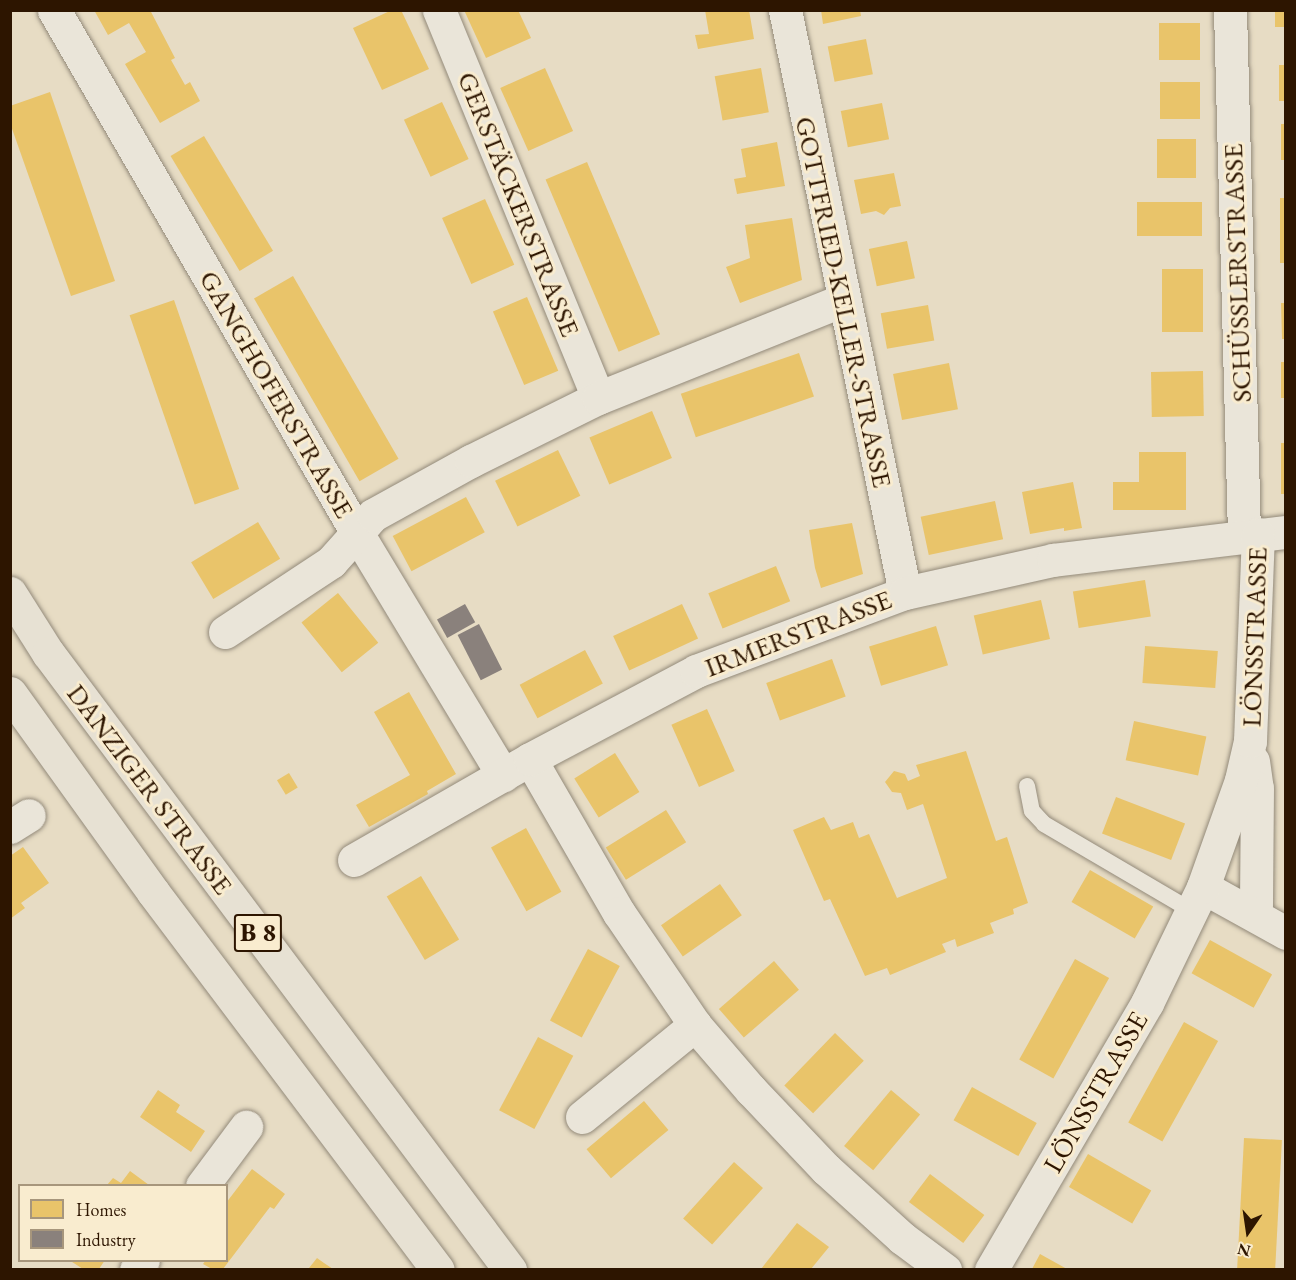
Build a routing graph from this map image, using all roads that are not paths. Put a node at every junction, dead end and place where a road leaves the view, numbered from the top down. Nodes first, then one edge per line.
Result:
1 (54, 10) edge
2 (440, 10) edge
3 (785, 10) edge
4 (1230, 10) edge
5 (843, 300) junction
6 (598, 398) junction
7 (357, 532) junction
8 (1262, 534) edge
9 (905, 592) junction
10 (10, 593) edge
11 (225, 632) dead end
12 (10, 693) edge
13 (1250, 741) junction
14 (516, 767) junction
15 (1027, 786) dead end
16 (354, 860) dead end
17 (1198, 899) junction
18 (1256, 915) junction
19 (1286, 933) edge
20 (695, 1025) junction
21 (582, 1117) dead end
22 (246, 1127) dead end
23 (203, 1184) edge
24 (438, 1269) edge
25 (510, 1269) edge
26 (945, 1269) edge
27 (991, 1269) edge

1 - 7 street, GANGHOFERSTRASSE
2 - 6 street, GERSTÄCKERSTRASSE
3 - 5 street, GOTTFRIED-KELLER-STRASSE
4 - 8 street, SCHÜSSLERSTRASSE
5 - 6 street
5 - 9 street, GOTTFRIED-KELLER-STRASSE
6 - 7 street
7 - 11 street
7 - 14 street, GANGHOFERSTRASSE
8 - 9 street, IRMERSTRASSE
8 - 13 street, LÖNSSTRASSE
9 - 14 street, IRMERSTRASSE
10 - 25 highway, DANZIGER STRASSE / B 8
12 - 24 highway, DANZIGER STRASSE / B 8
13 - 17 street, LÖNSSTRASSE
13 - 18 street, LÖNSSTRASSE
14 - 16 street, IRMERSTRASSE
14 - 20 street, GANGHOFERSTRASSE
15 - 17 lane
17 - 18 street
17 - 27 street, LÖNSSTRASSE
18 - 19 street
20 - 21 street
20 - 26 street, GANGHOFERSTRASSE
22 - 23 street

